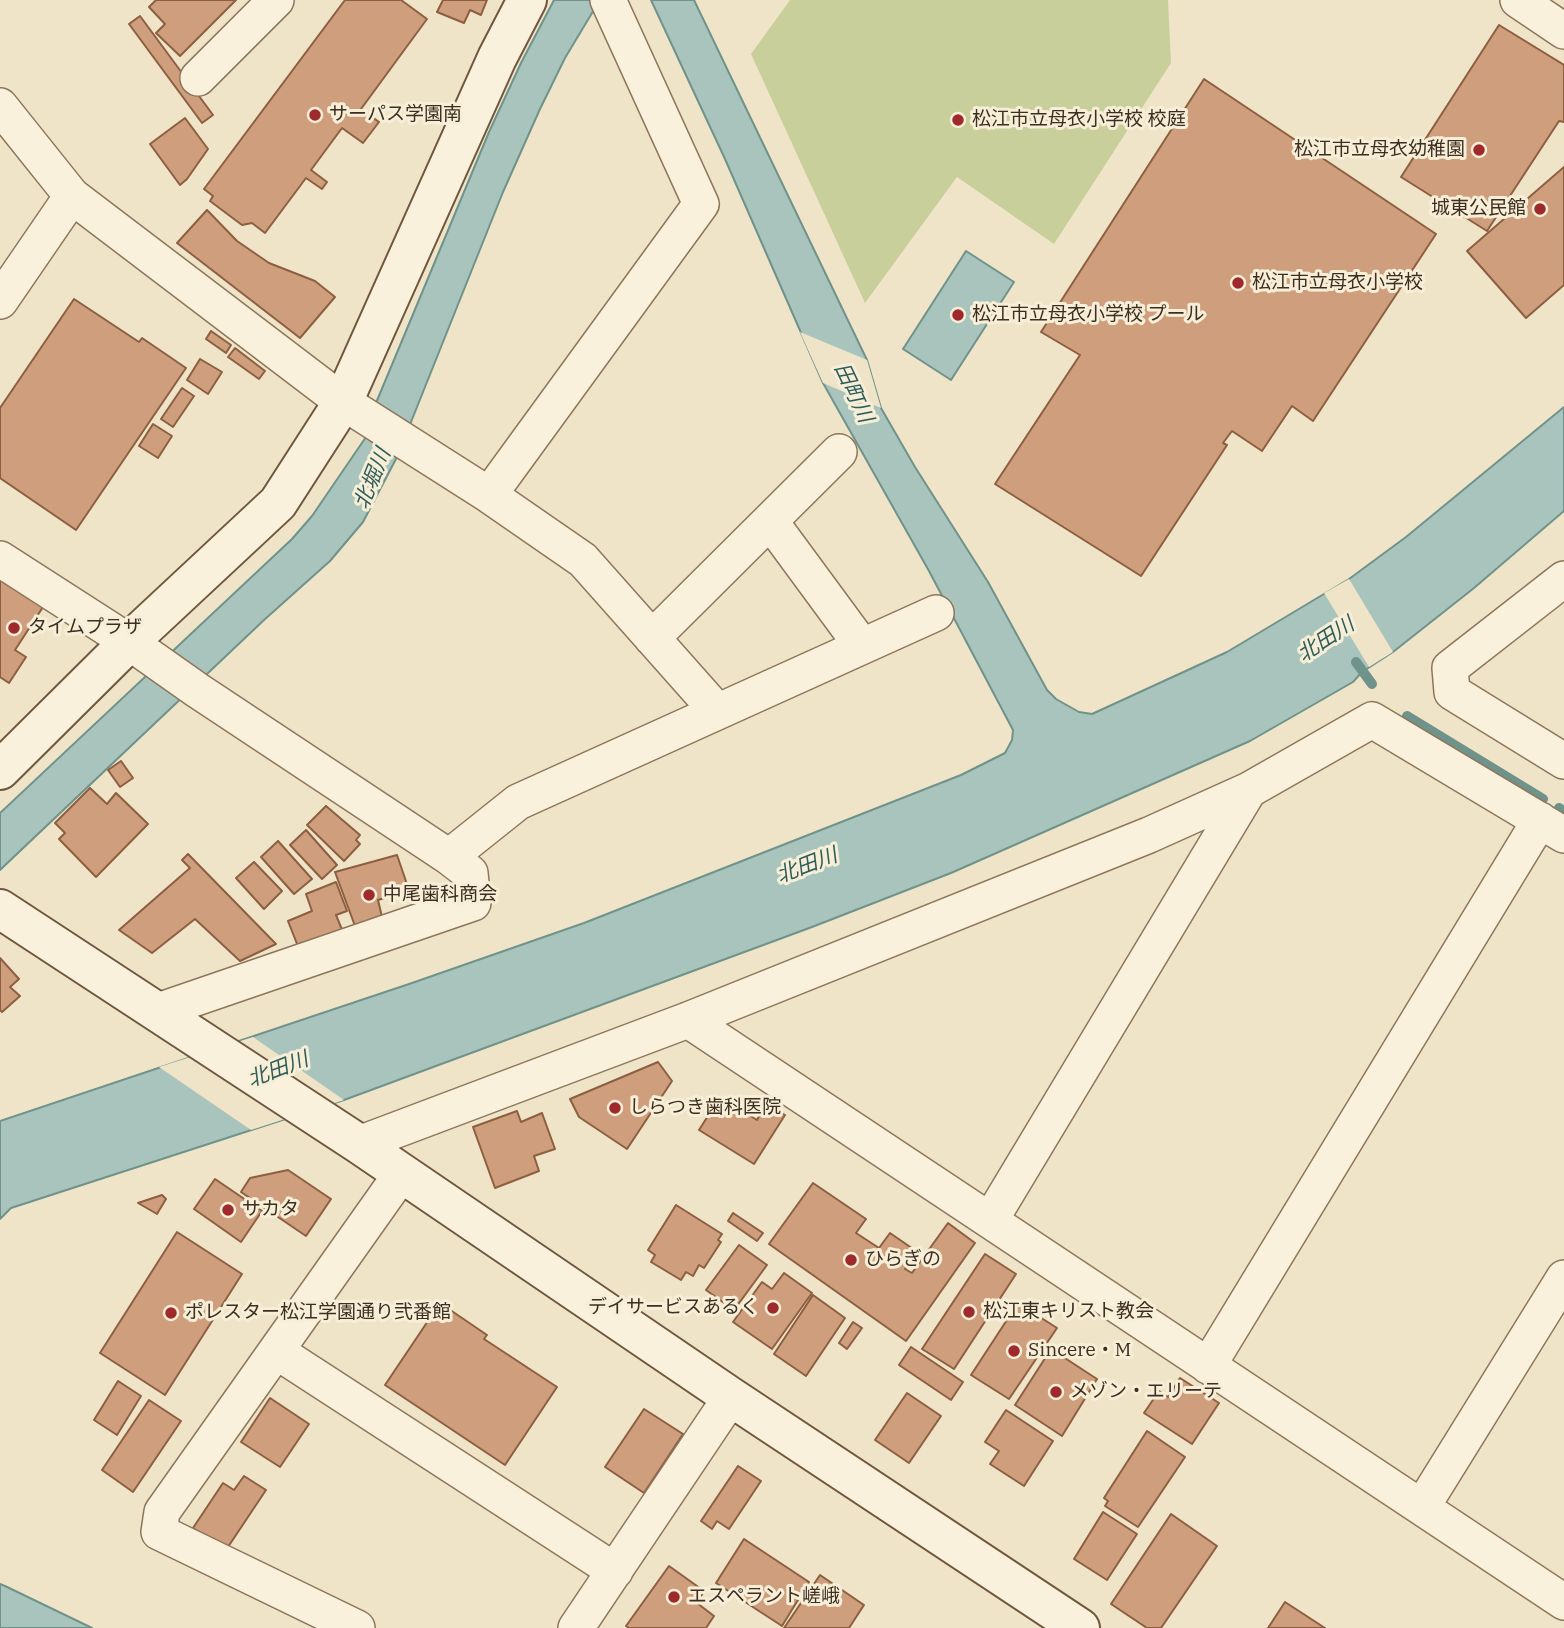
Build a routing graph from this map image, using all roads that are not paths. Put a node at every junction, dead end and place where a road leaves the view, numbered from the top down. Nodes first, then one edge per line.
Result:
1 (276, 0) edge
2 (527, 0) edge
3 (608, 0) edge
4 (1518, 0) edge
5 (1564, 31) edge
6 (198, 78) dead end
7 (0, 106) edge
8 (72, 196) junction
9 (0, 301) edge
10 (355, 410) junction
11 (839, 452) dead end
12 (489, 495) junction
13 (770, 521) junction
14 (0, 559) edge
15 (1564, 579) edge
16 (936, 613) dead end
17 (652, 638) junction
18 (862, 646) junction
19 (142, 652) junction
20 (717, 711) junction
21 (1564, 761) edge
22 (0, 770) edge
23 (1249, 790) junction
24 (1552, 828) edge
25 (449, 857) junction
26 (0, 909) edge
27 (169, 1018) junction
28 (688, 1020) junction
29 (346, 1136) junction
30 (402, 1173) junction
31 (991, 1219) junction
32 (1564, 1278) edge
33 (276, 1351) junction
34 (1208, 1366) junction
35 (731, 1397) junction
36 (1422, 1507) junction
37 (615, 1572) junction
38 (1564, 1601) edge
39 (357, 1628) edge
40 (576, 1628) edge
41 (1080, 1628) edge

1 - 6 street
2 - 10 street
3 - 12 street
4 - 5 street
7 - 8 street
8 - 9 street
8 - 10 street
10 - 12 street
10 - 19 street
11 - 13 street
12 - 17 street
13 - 17 street
13 - 18 street
14 - 19 street
15 - 21 street
16 - 18 street
17 - 20 street
18 - 20 street
19 - 22 street
19 - 25 street
20 - 25 street
23 - 24 street
23 - 28 street
23 - 31 street
24 - 34 street
25 - 27 street
26 - 27 street
27 - 29 street
28 - 29 street
28 - 31 street
29 - 30 street
30 - 33 street
30 - 35 street
31 - 34 street
32 - 36 street
33 - 37 street
33 - 39 street
34 - 36 street
35 - 37 street
35 - 41 street
36 - 38 street
37 - 40 street

